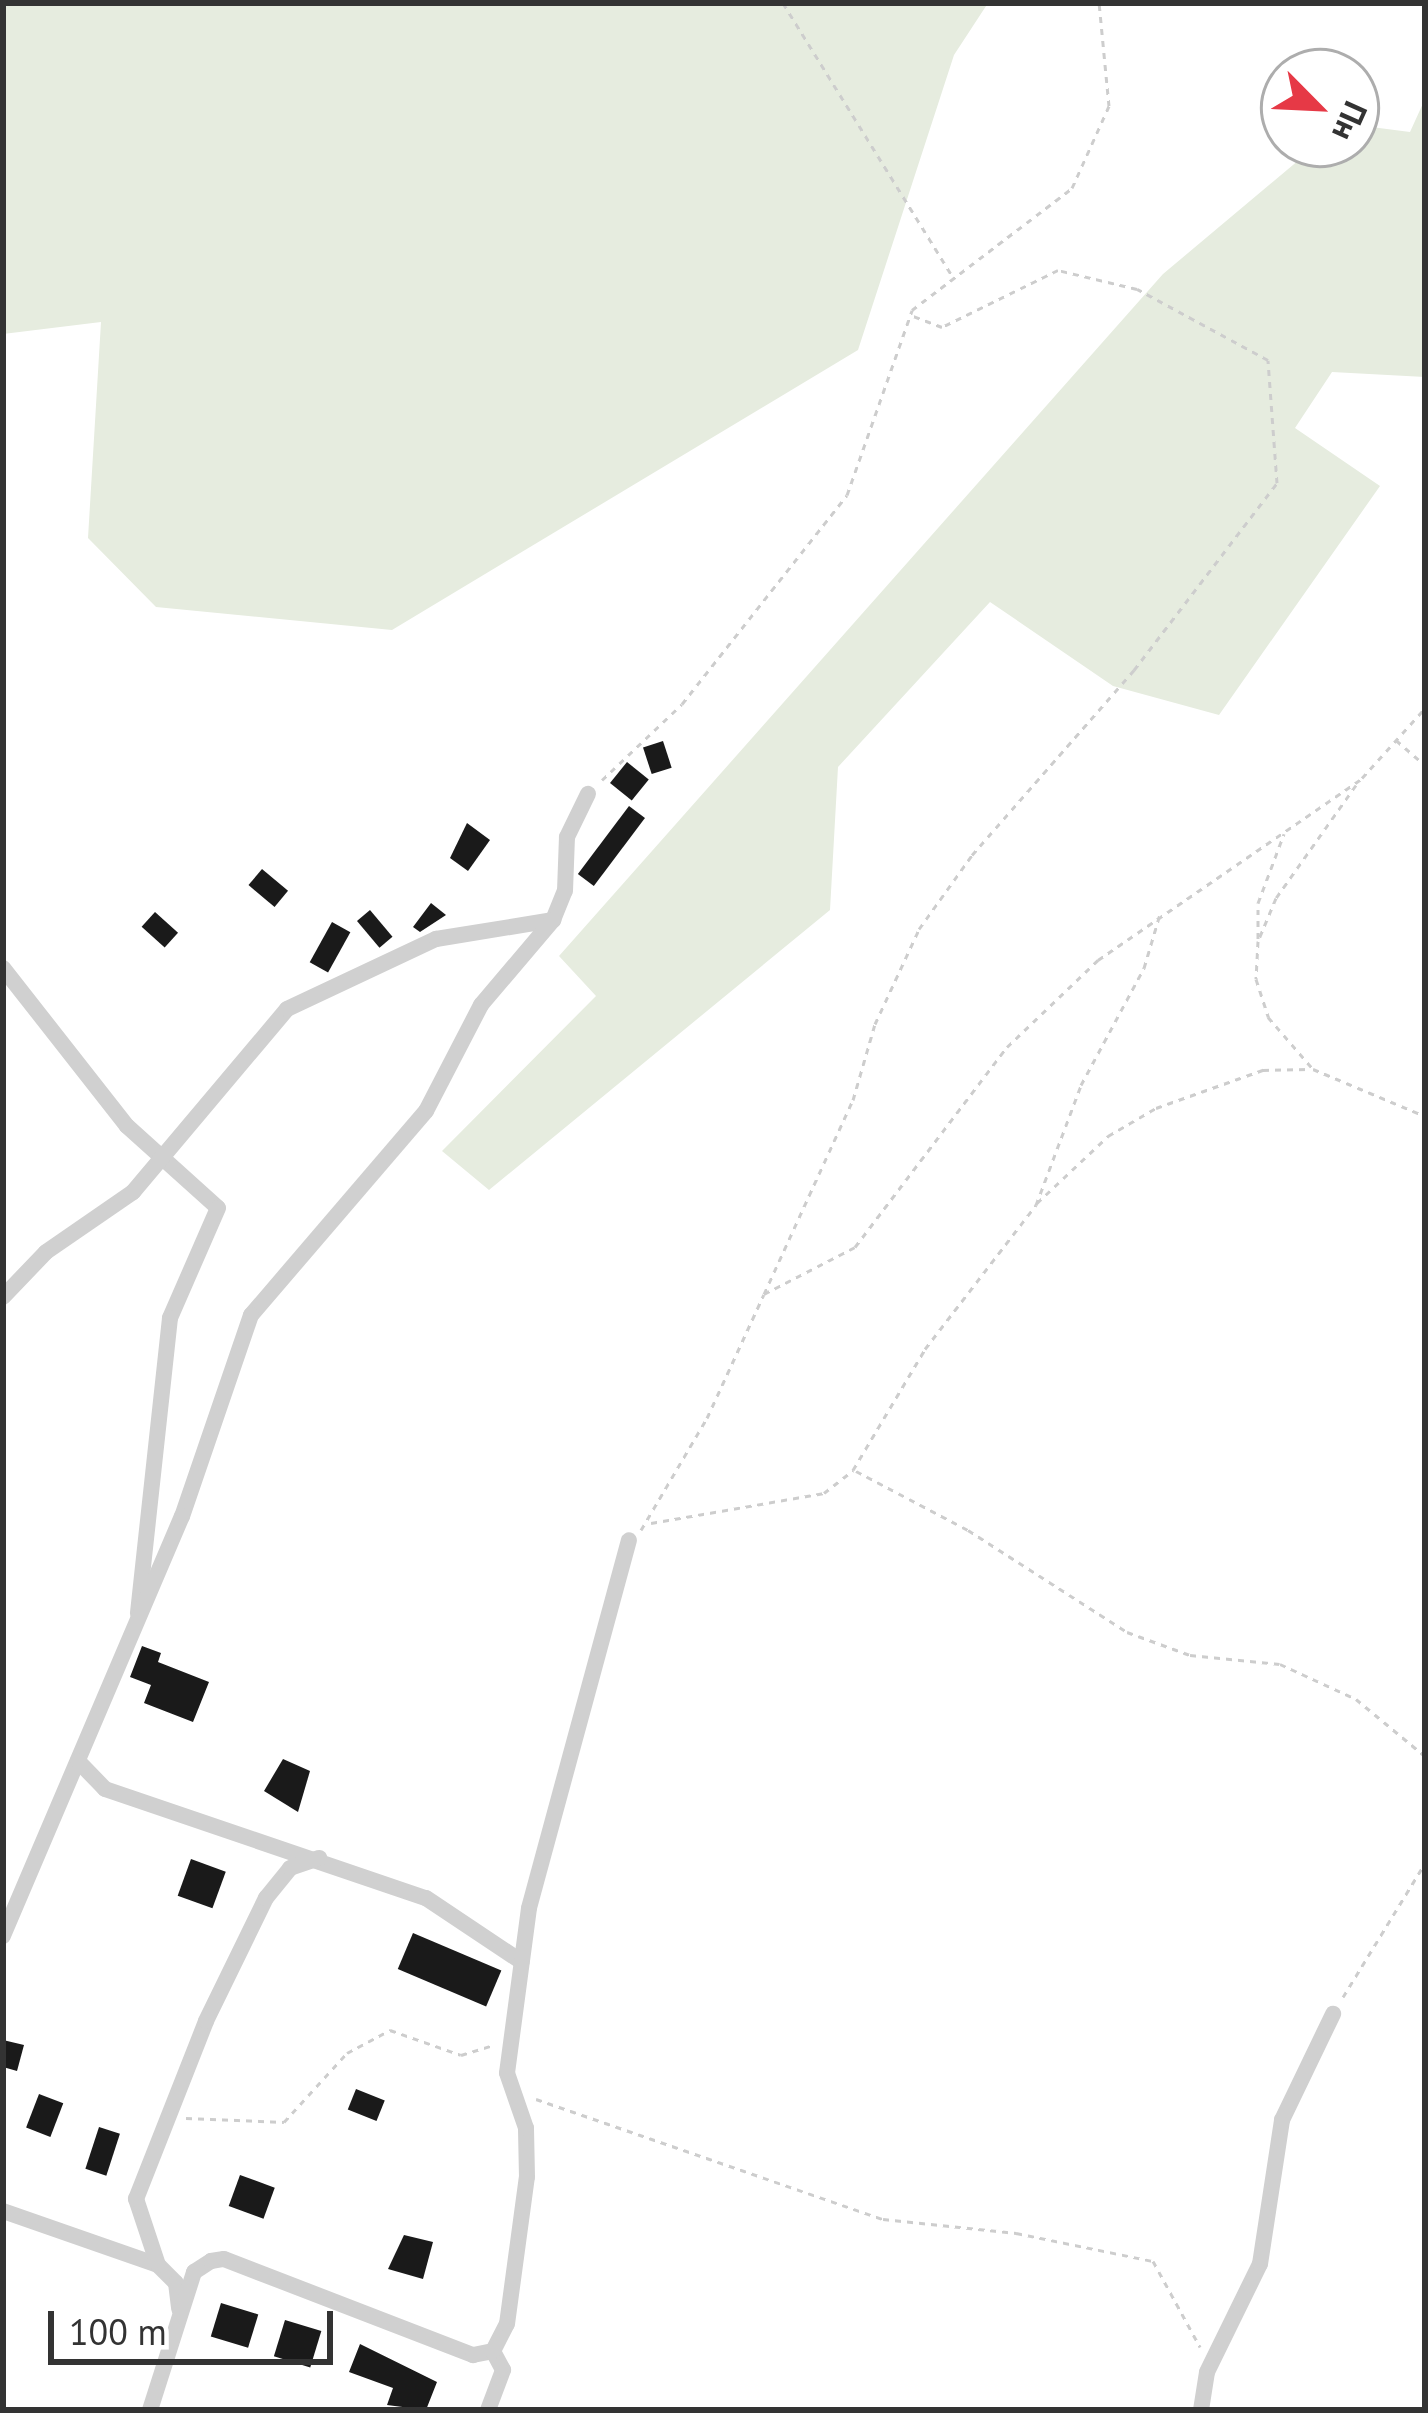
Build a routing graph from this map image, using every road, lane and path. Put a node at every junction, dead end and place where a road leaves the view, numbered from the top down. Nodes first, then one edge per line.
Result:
1 (783, 3) edge
2 (1099, 3) edge
3 (953, 278) junction
4 (910, 315) junction
5 (1425, 708) edge
6 (1396, 740) junction
7 (1425, 766) edge
8 (1361, 779) junction
9 (587, 794) joint
10 (1285, 832) junction
11 (1161, 912) junction
12 (553, 920) junction
13 (1258, 941) junction
14 (3, 968) edge
15 (1313, 1069) junction
16 (1425, 1116) edge
17 (159, 1162) junction
18 (1036, 1204) junction
19 (764, 1294) junction
20 (3, 1297) edge
21 (853, 1470) junction
22 (647, 1525) junction
23 (629, 1540) joint
24 (138, 1620) junction
25 (1425, 1756) edge
26 (78, 1761) junction
27 (322, 1857) junction
28 (1425, 1863) edge
29 (3, 1936) edge
30 (522, 1962) junction
31 (1333, 2014) joint
32 (513, 2031) junction
33 (513, 2091) junction
34 (165, 2126) junction
35 (3, 2212) edge
36 (158, 2265) junction
37 (178, 2316) junction
38 (493, 2351) junction
39 (1208, 2372) junction
40 (150, 2410) edge
41 (488, 2410) edge
42 (1201, 2410) edge

1 - 3 path
2 - 3 path
3 - 4 path
4 - 9 path
4 - 19 path
5 - 6 path
6 - 7 path
6 - 8 path
8 - 10 path
8 - 13 path
9 - 12 street
10 - 11 path
10 - 13 path
11 - 18 path
11 - 19 path
12 - 17 street
12 - 24 street
13 - 15 path
14 - 17 street
15 - 16 path
15 - 18 path
17 - 20 street
17 - 24 street
18 - 21 path
19 - 22 path
21 - 22 path
21 - 25 path
22 - 23 path
23 - 30 street
24 - 26 street
26 - 27 street
26 - 29 street
27 - 30 street
27 - 34 street
28 - 31 path
30 - 32 street
31 - 39 street
32 - 33 street
32 - 34 path
33 - 38 street
33 - 39 path
34 - 36 street
35 - 36 street
36 - 37 street
37 - 38 street
37 - 40 street
38 - 41 street
39 - 42 street

